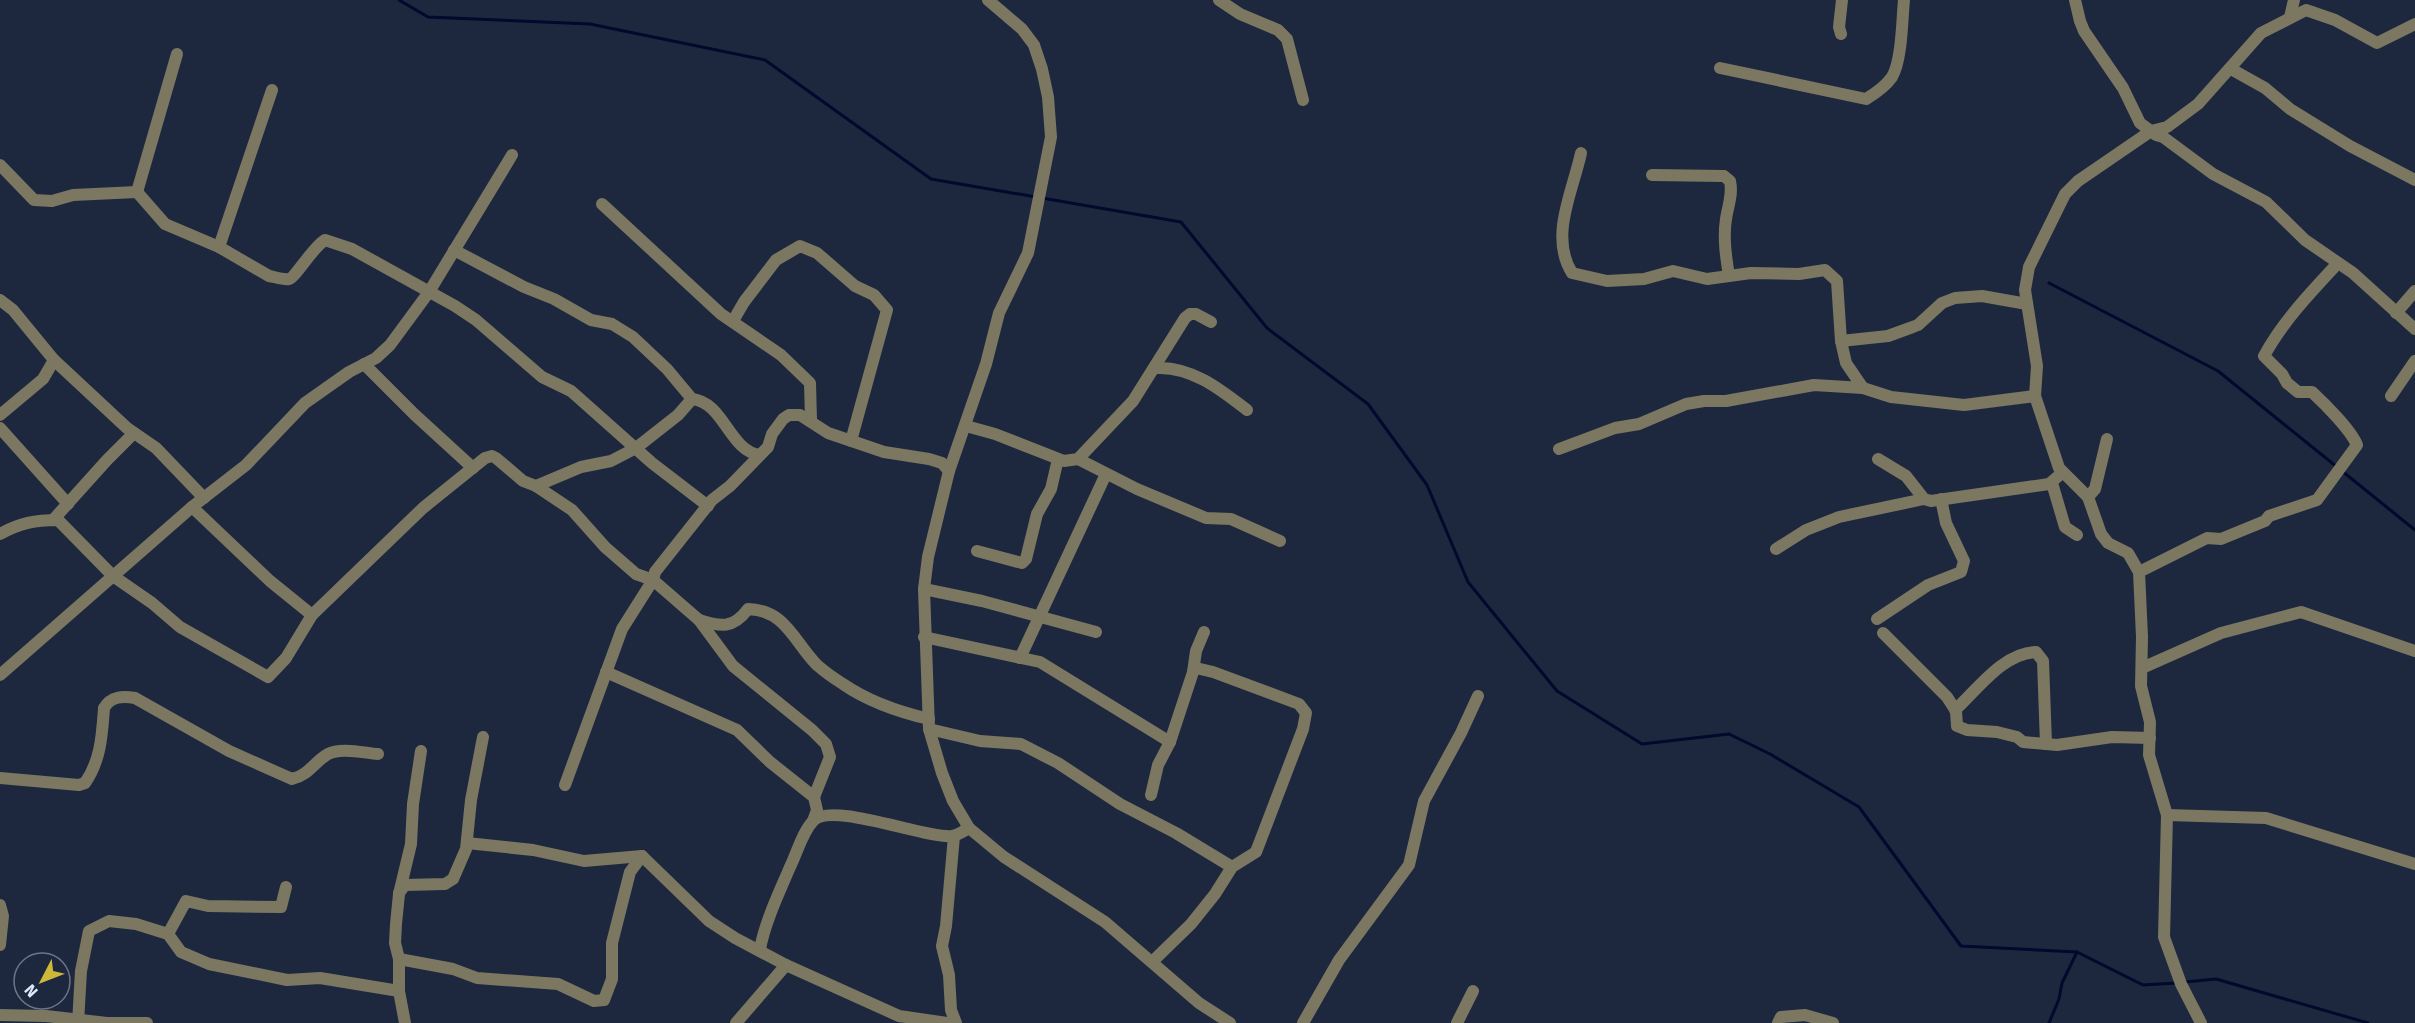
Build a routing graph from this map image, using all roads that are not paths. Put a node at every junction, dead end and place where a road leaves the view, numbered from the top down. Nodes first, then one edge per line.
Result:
1 (988, 0) edge
2 (1221, 0) edge
3 (1842, 0) edge
4 (1904, 0) edge
5 (2075, 0) edge
6 (2294, 0) edge
7 (2290, 17) junction
8 (2415, 24) edge
9 (1841, 34) dead end
10 (177, 54) dead end
11 (1720, 68) dead end
12 (2230, 69) junction
13 (272, 90) dead end
14 (1303, 100) dead end
15 (2151, 131) junction
16 (1581, 153) dead end
17 (512, 155) dead end
18 (0, 165) edge
19 (1652, 175) dead end
20 (2415, 180) edge
21 (137, 192) junction
22 (602, 204) dead end
23 (219, 247) junction
24 (454, 250) junction
25 (2338, 263) junction
26 (1730, 276) junction
27 (2415, 291) edge
28 (429, 292) junction
29 (0, 300) edge
30 (2027, 304) junction
31 (2396, 313) junction
32 (733, 321) junction
33 (1211, 322) dead end
34 (2415, 329) edge
35 (1841, 341) junction
36 (54, 360) junction
37 (2415, 361) edge
38 (364, 364) junction
39 (1156, 368) junction
40 (1863, 388) junction
41 (2035, 396) junction
42 (2391, 396) dead end
43 (692, 399) junction
44 (1247, 410) dead end
45 (0, 415) edge
46 (811, 420) junction
47 (966, 426) junction
48 (0, 428) edge
49 (134, 433) junction
50 (2107, 439) dead end
51 (851, 441) junction
52 (636, 448) junction
53 (1559, 449) dead end
54 (760, 455) junction
55 (1058, 459) junction
56 (1078, 459) junction
57 (1878, 459) dead end
58 (473, 468) junction
59 (949, 471) junction
60 (2062, 473) junction
61 (1106, 474) junction
62 (2052, 483) junction
63 (536, 486) junction
64 (2088, 497) junction
65 (204, 498) junction
66 (1924, 499) junction
67 (1941, 499) junction
68 (68, 504) junction
69 (708, 506) junction
70 (192, 507) junction
71 (53, 520) junction
72 (0, 534) edge
73 (2077, 535) dead end
74 (1280, 541) dead end
75 (1776, 549) dead end
76 (977, 551) dead end
77 (2139, 572) junction
78 (113, 576) junction
79 (653, 580) junction
80 (924, 589) junction
81 (312, 615) junction
82 (1038, 617) junction
83 (1877, 619) dead end
84 (699, 620) junction
85 (1096, 632) dead end
86 (1204, 632) dead end
87 (1882, 633) dead end
88 (924, 637) junction
89 (2415, 651) edge
90 (1020, 658) junction
91 (2142, 668) junction
92 (606, 672) junction
93 (1193, 672) junction
94 (0, 675) edge
95 (1478, 696) dead end
96 (1955, 710) junction
97 (929, 724) junction
98 (483, 737) dead end
99 (2150, 738) junction
100 (1170, 742) junction
101 (2046, 744) junction
102 (421, 751) dead end
103 (378, 754) dead end
104 (0, 778) edge
105 (565, 785) dead end
106 (1151, 795) dead end
107 (814, 797) junction
108 (2167, 815) junction
109 (813, 820) junction
110 (969, 828) junction
111 (954, 836) junction
112 (467, 843) junction
113 (642, 856) junction
114 (2415, 864) edge
115 (1233, 867) junction
116 (286, 887) dead end
117 (399, 894) junction
118 (0, 905) edge
119 (168, 934) junction
120 (0, 945) edge
121 (760, 949) junction
122 (399, 959) junction
123 (1153, 961) junction
124 (786, 965) junction
125 (399, 991) junction
126 (1473, 991) dead end
127 (0, 1015) edge
128 (894, 1019) edge
129 (77, 1022) edge
130 (147, 1023) edge
131 (405, 1023) edge
132 (736, 1023) edge
133 (947, 1023) edge
134 (956, 1023) edge
135 (1230, 1023) edge
136 (1303, 1023) edge
137 (1457, 1023) edge
138 (1778, 1023) edge
139 (1833, 1023) edge
140 (2201, 1023) edge

1 - 47 street
2 - 14 street
3 - 9 street
4 - 11 street
5 - 15 street
6 - 7 street
7 - 8 street
7 - 12 street
10 - 21 street
12 - 15 street
12 - 20 street
13 - 23 street
15 - 25 street
15 - 30 street
16 - 26 street
17 - 24 street
18 - 21 street
19 - 26 street
21 - 23 street
22 - 32 street
23 - 28 street
24 - 28 street
24 - 43 street
25 - 31 street
25 - 77 street
26 - 35 street
27 - 31 street
28 - 38 street
28 - 52 street
29 - 36 street
30 - 35 street
30 - 41 street
31 - 34 street
32 - 46 street
32 - 51 street
33 - 39 street
35 - 40 street
36 - 45 street
36 - 49 street
37 - 42 street
38 - 58 street
38 - 65 street
39 - 44 street
39 - 56 street
40 - 41 street
40 - 53 street
41 - 60 street
43 - 52 street
43 - 54 street
46 - 51 street
46 - 54 street
47 - 55 street
47 - 59 street
48 - 68 street
49 - 65 street
49 - 68 street
50 - 64 street
51 - 59 street
52 - 63 street
52 - 69 street
54 - 69 street
55 - 56 street
55 - 76 street
56 - 61 street
57 - 66 street
58 - 63 street
58 - 81 street
59 - 80 street
60 - 62 street
60 - 64 street
61 - 74 street
61 - 82 street
62 - 67 street
62 - 73 street
63 - 79 street
64 - 77 street
65 - 70 street
66 - 67 street
66 - 75 street
67 - 83 street
68 - 71 street
69 - 79 street
70 - 78 street
70 - 81 street
71 - 72 street
71 - 78 street
77 - 91 street
78 - 81 street
78 - 94 street
79 - 84 street
79 - 92 street
80 - 82 street
80 - 88 street
82 - 85 street
82 - 90 street
84 - 97 street
84 - 107 street
86 - 93 street
87 - 96 street
88 - 90 street
88 - 97 street
89 - 91 street
90 - 100 street
91 - 99 street
92 - 105 street
92 - 107 street
93 - 100 street
93 - 115 street
95 - 136 street
96 - 101 street
96 - 101 street
97 - 110 street
97 - 115 street
98 - 112 street
99 - 101 street
99 - 108 street
100 - 106 street
102 - 117 street
103 - 104 street
107 - 109 street
108 - 114 street
108 - 140 street
109 - 111 street
109 - 121 street
110 - 111 street
110 - 123 street
111 - 134 street
112 - 113 street
112 - 117 street
113 - 121 street
113 - 122 street
115 - 123 street
116 - 119 street
117 - 122 street
118 - 120 street
119 - 125 street
119 - 129 street
121 - 124 street
122 - 125 street
123 - 135 street
124 - 128 street
124 - 132 street
125 - 131 street
126 - 137 street
127 - 129 street
128 - 133 street
129 - 130 street
138 - 139 street

